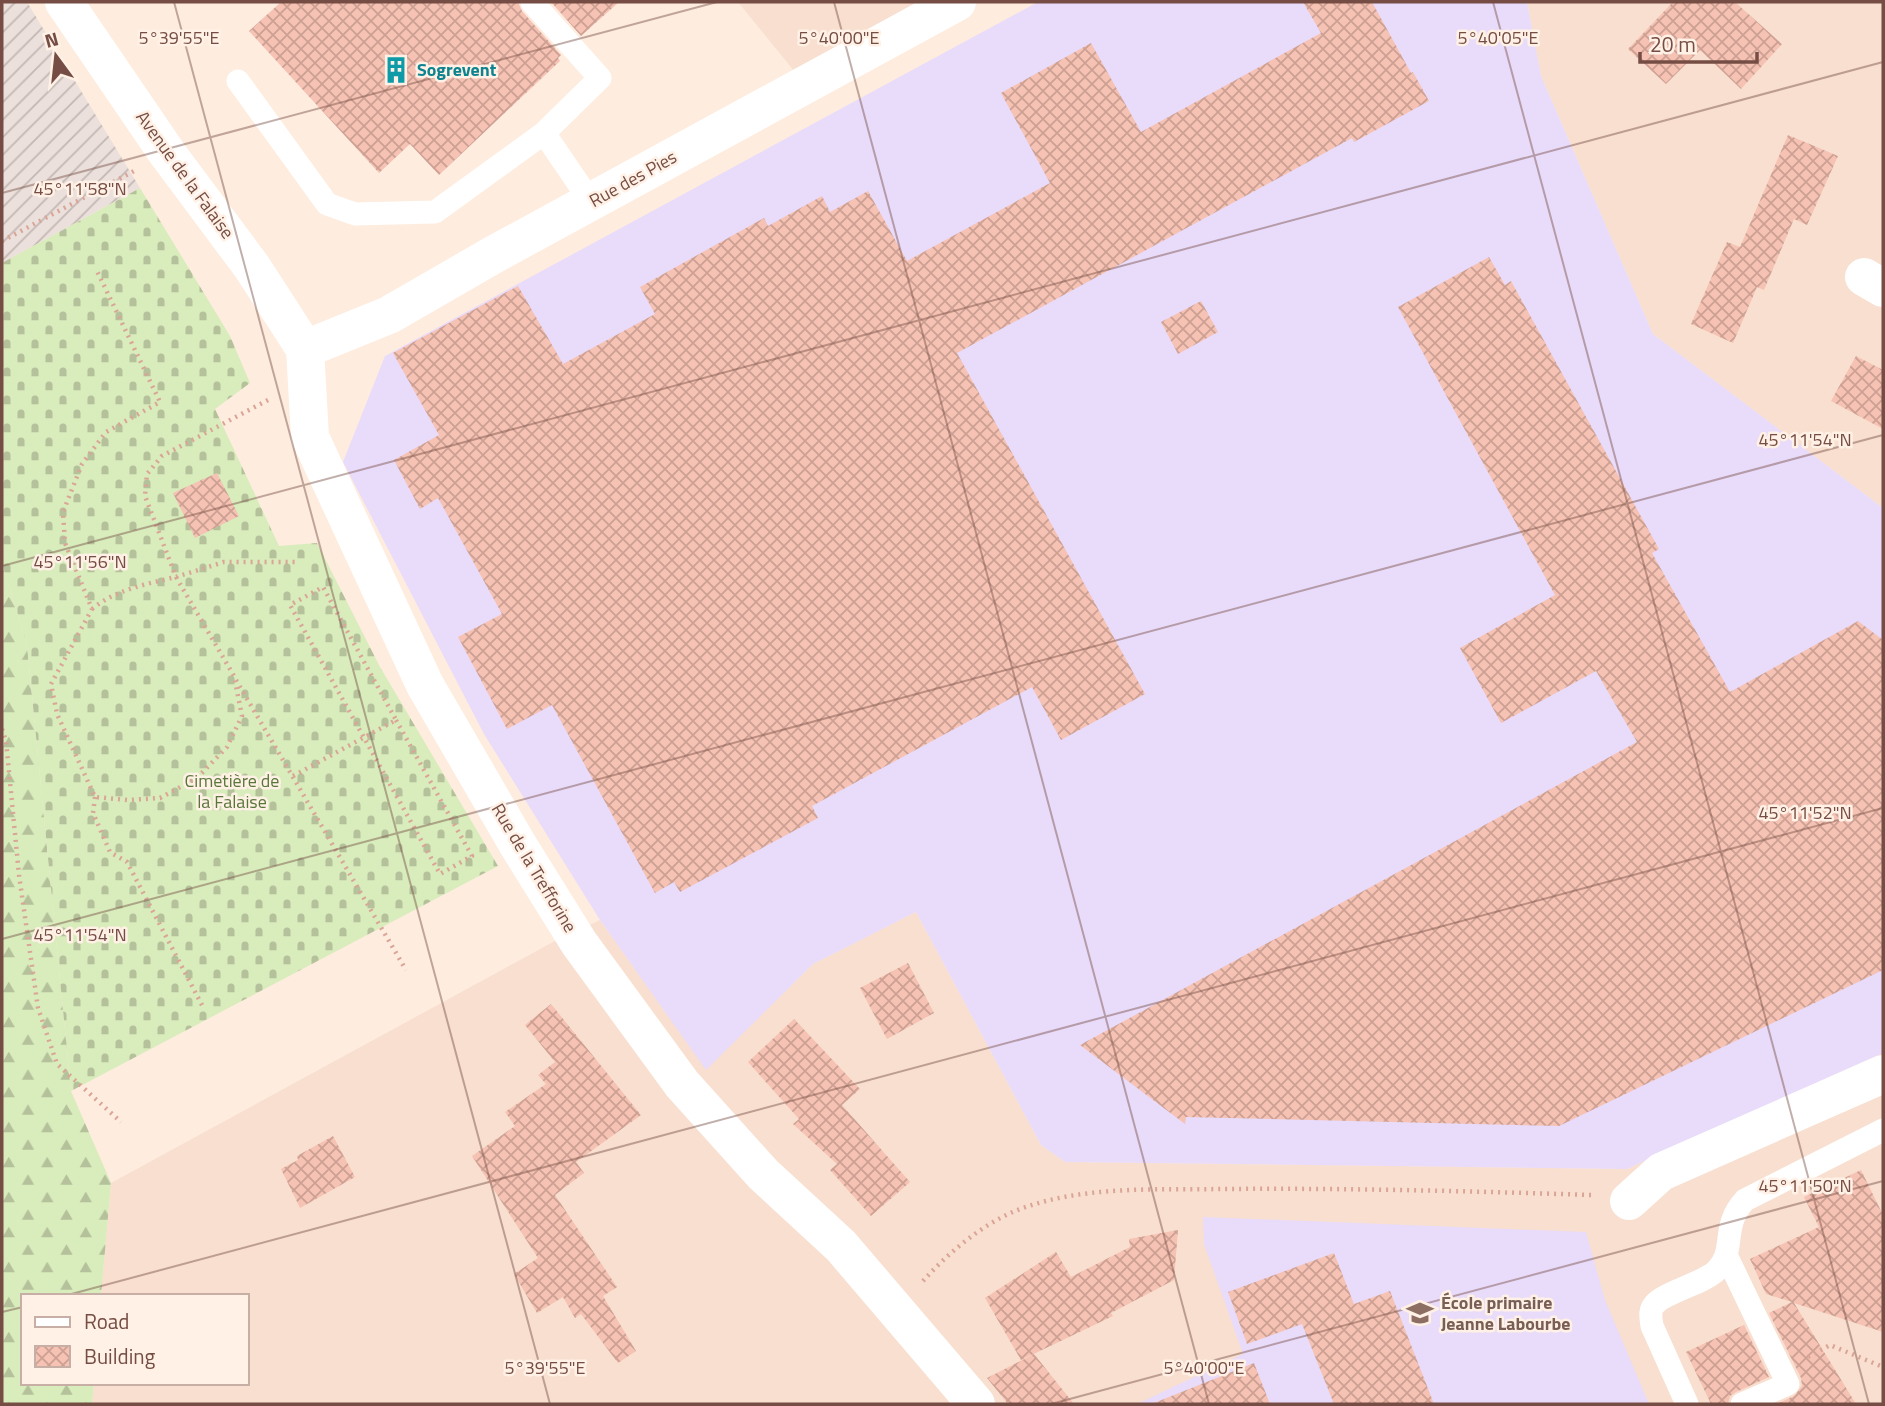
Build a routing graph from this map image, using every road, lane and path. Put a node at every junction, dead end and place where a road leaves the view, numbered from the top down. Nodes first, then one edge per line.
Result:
1 (532, 2) edge
2 (957, 2) edge
3 (68, 3) edge
4 (238, 81) dead end
5 (544, 133) junction
6 (167, 153) junction
7 (591, 202) junction
8 (2, 241) edge
9 (97, 271) dead end
10 (305, 349) junction
11 (270, 399) dead end
12 (295, 562) dead end
13 (176, 578) junction
14 (92, 609) junction
15 (234, 676) junction
16 (396, 720) junction
17 (2, 729) edge
18 (364, 737) junction
19 (293, 776) junction
20 (95, 797) junction
21 (406, 970) dead end
22 (203, 1007) dead end
23 (1883, 1074) edge
24 (121, 1122) dead end
25 (1883, 1130) edge
26 (1592, 1195) dead end
27 (1629, 1200) dead end
28 (1727, 1257) junction
29 (897, 1311) junction
30 (1883, 1367) edge
31 (1782, 1371) junction
32 (976, 1404) edge
33 (1687, 1404) edge
34 (1742, 1404) edge

1 - 5 lane
2 - 7 street, Rue des Pies
3 - 6 street, Avenue de la Falaise
4 - 5 lane
5 - 7 lane
6 - 8 path
6 - 10 street, Avenue de la Falaise
7 - 10 street, Rue des Pies
9 - 14 path
10 - 29 street, Rue de la Trefforine
11 - 13 path
12 - 13 path
13 - 14 path
13 - 15 path
14 - 20 path
15 - 19 path
15 - 20 path
16 - 18 path
16 - 18 path
16 - 18 path
17 - 24 path
18 - 19 path
19 - 21 path
20 - 22 path
23 - 27 street
25 - 28 lane
26 - 29 path
28 - 31 lane
28 - 33 lane
29 - 32 street, Rue de la Trefforine
30 - 31 path
31 - 34 lane

